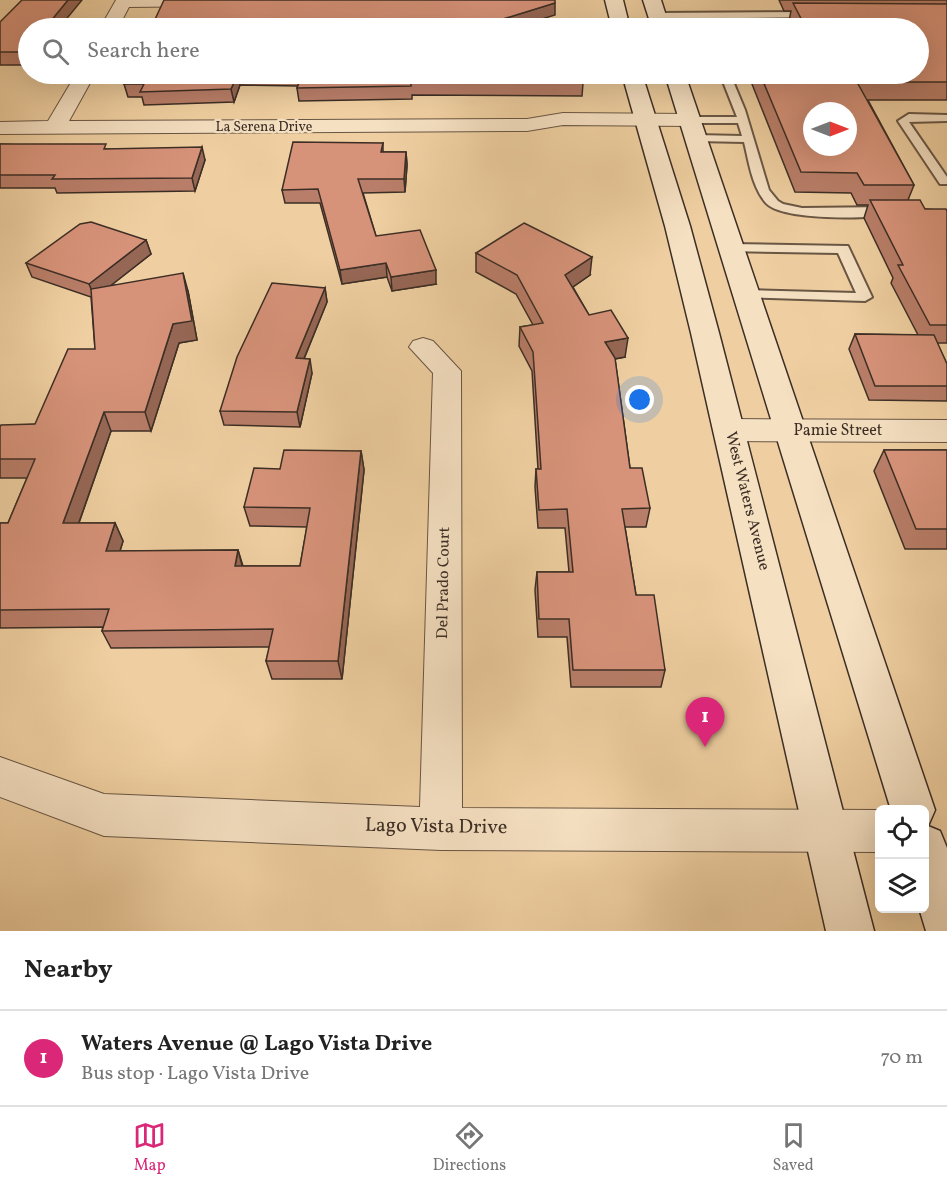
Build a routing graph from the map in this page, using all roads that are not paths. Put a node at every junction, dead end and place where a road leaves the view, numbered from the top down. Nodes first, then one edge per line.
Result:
1 (293, 0) edge
2 (614, 0) edge
3 (123, 1) edge
4 (264, 1) edge
5 (657, 15) edge
6 (705, 15) junction
7 (817, 15) edge
8 (114, 18) edge
9 (618, 18) edge
10 (705, 18) edge
11 (79, 84) edge
12 (635, 84) edge
13 (678, 84) edge
14 (729, 84) edge
15 (947, 118) edge
16 (742, 120) junction
17 (0, 128) edge
18 (55, 128) junction
19 (646, 129) junction
20 (693, 129) junction
21 (748, 138) junction
22 (944, 181) dead end
23 (902, 211) edge
24 (731, 248) junction
25 (746, 294) junction
26 (423, 347) dead end
27 (730, 430) junction
28 (789, 431) junction
29 (947, 431) edge
30 (0, 777) edge
31 (911, 805) edge
32 (441, 829) junction
33 (826, 830) junction
34 (875, 831) edge
35 (928, 859) edge
36 (947, 923) edge
37 (850, 931) edge

1 - 4 street
2 - 9 main road
3 - 4 street
3 - 8 street
5 - 6 lane
6 - 7 lane
6 - 10 lane
11 - 18 street
12 - 19 main road, West Waters Avenue
13 - 20 main road
14 - 16 lane
15 - 22 lane
16 - 20 lane
16 - 21 lane
17 - 18 street, La Serena Drive
18 - 19 street, La Serena Drive
19 - 20 street, La Serena Drive
19 - 27 main road, West Waters Avenue
20 - 21 lane
20 - 24 main road
21 - 23 lane
24 - 25 main road
24 - 25 lane
25 - 28 main road
26 - 32 street, Del Prado Court
27 - 28 street, Pamie Street
27 - 33 main road, West Waters Avenue
28 - 29 street, Pamie Street
28 - 31 main road
30 - 32 street, Lago Vista Drive
32 - 33 street, Lago Vista Drive
33 - 34 street, Lago Vista Drive
33 - 37 main road, West Waters Avenue
35 - 36 main road

